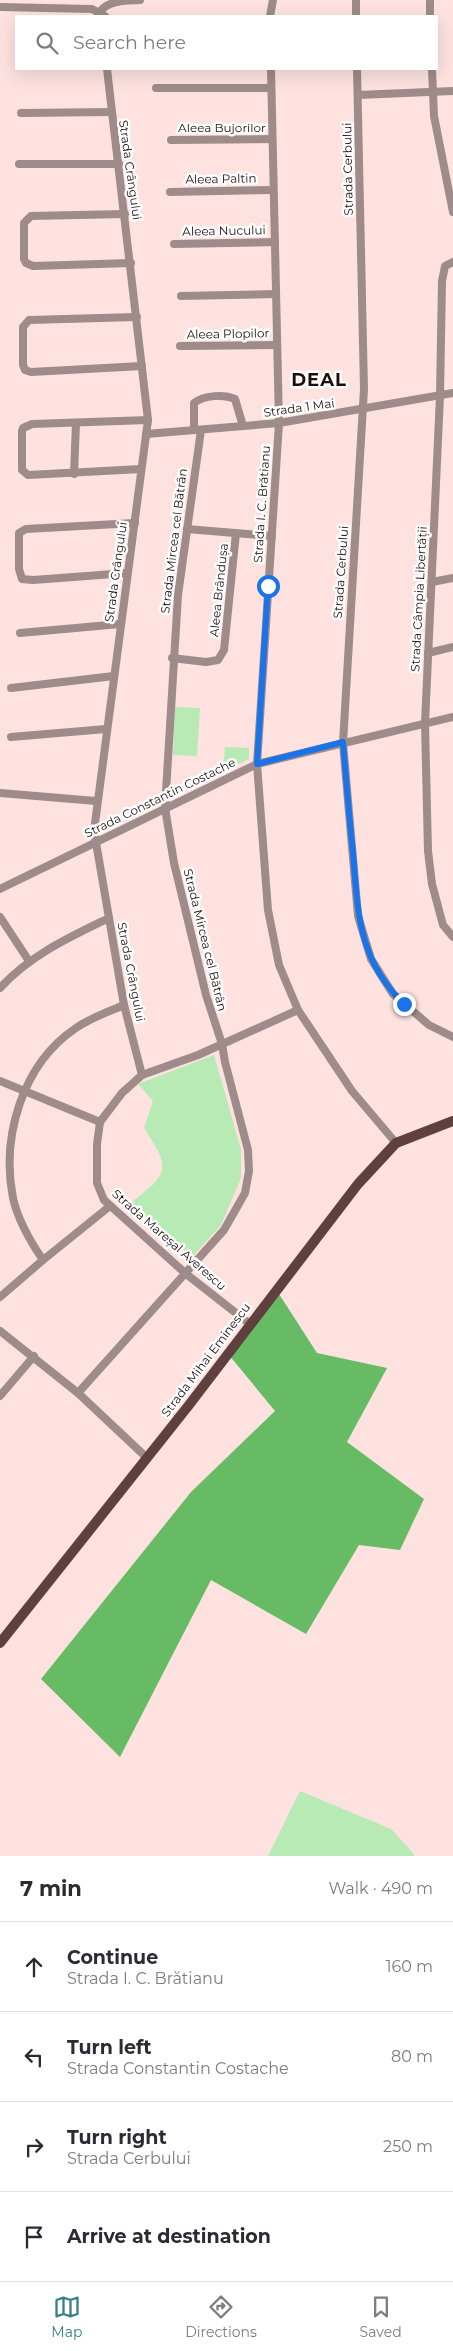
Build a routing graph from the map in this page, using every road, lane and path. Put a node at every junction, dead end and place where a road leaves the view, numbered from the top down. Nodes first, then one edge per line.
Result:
1 (140, 0) edge
2 (273, 0) edge
3 (356, 0) edge
4 (430, 0) edge
5 (0, 7) edge
6 (103, 14) edge
7 (270, 15) edge
8 (356, 15) edge
9 (430, 15) edge
10 (107, 70) edge
11 (270, 70) edge
12 (357, 70) edge
13 (432, 70) edge
14 (156, 88) dead end
15 (271, 88) junction
16 (453, 91) edge
17 (432, 94) junction
18 (358, 95) junction
19 (112, 112) junction
20 (21, 113) dead end
21 (272, 139) junction
22 (171, 140) dead end
23 (19, 164) dead end
24 (119, 164) junction
25 (273, 190) junction
26 (170, 192) dead end
27 (453, 212) edge
28 (125, 214) junction
29 (275, 242) junction
30 (174, 244) dead end
31 (453, 262) edge
32 (131, 263) junction
33 (276, 294) junction
34 (181, 296) dead end
35 (137, 317) junction
36 (276, 345) junction
37 (180, 346) dead end
38 (142, 366) junction
39 (453, 393) edge
40 (440, 396) junction
41 (364, 410) junction
42 (148, 420) junction
43 (76, 423) junction
44 (279, 423) junction
45 (243, 426) junction
46 (197, 430) junction
47 (146, 434) junction
48 (141, 469) junction
49 (74, 474) junction
50 (135, 523) junction
51 (187, 529) junction
52 (236, 533) junction
53 (272, 536) junction
54 (127, 573) junction
55 (453, 578) edge
56 (432, 582) junction
57 (120, 624) junction
58 (20, 633) dead end
59 (453, 647) edge
60 (428, 653) junction
61 (172, 658) junction
62 (114, 676) junction
63 (11, 688) dead end
64 (453, 717) edge
65 (425, 723) junction
66 (106, 729) junction
67 (11, 738) dead end
68 (343, 742) junction
69 (257, 764) junction
70 (0, 792) edge
71 (96, 801) junction
72 (165, 808) junction
73 (96, 842) junction
74 (0, 889) edge
75 (0, 916) edge
76 (109, 918) junction
77 (453, 937) edge
78 (29, 961) junction
79 (0, 988) edge
80 (124, 1005) junction
81 (298, 1010) junction
82 (453, 1037) edge
83 (222, 1044) junction
84 (142, 1075) junction
85 (0, 1081) edge
86 (24, 1091) junction
87 (453, 1121) edge
88 (100, 1122) junction
89 (396, 1143) junction
90 (110, 1206) junction
91 (43, 1260) junction
92 (185, 1273) junction
93 (0, 1297) edge
94 (250, 1324) junction
95 (0, 1331) edge
96 (34, 1356) junction
97 (78, 1393) junction
98 (0, 1396) edge
99 (146, 1457) junction
100 (0, 1643) edge

1 - 6 street
2 - 7 street
3 - 8 street
4 - 9 street
5 - 6 street
10 - 19 street, Strada Crângului
11 - 15 street, Strada I. C. Brătianu
12 - 18 street, Strada Cerbului
13 - 17 street
14 - 15 street
15 - 21 street, Strada I. C. Brătianu
16 - 17 street
17 - 18 street
17 - 27 street
18 - 41 street, Strada Cerbului
19 - 20 street
19 - 24 street, Strada Crângului
21 - 22 street, Aleea Bujorilor
21 - 25 street, Strada I. C. Brătianu
23 - 24 street
24 - 28 street, Strada Crângului
25 - 26 street, Aleea Paltin
25 - 29 street, Strada I. C. Brătianu
28 - 32 street, Strada Crângului
28 - 32 street
29 - 30 street, Aleea Nucului
29 - 33 street, Strada I. C. Brătianu
31 - 40 street, Strada Câmpia Libertății
32 - 35 street, Strada Crângului
33 - 34 street
33 - 36 street, Strada I. C. Brătianu
35 - 38 street, Strada Crângului
35 - 38 street
36 - 37 street, Aleea Plopilor
36 - 44 street, Strada I. C. Brătianu
38 - 42 street, Strada Crângului
39 - 40 street, Strada 1 Mai
40 - 41 street, Strada 1 Mai
40 - 56 street, Strada Câmpia Libertății
41 - 44 street, Strada 1 Mai
41 - 68 street, Strada Cerbului
42 - 43 street
42 - 47 street, Strada Crângului
43 - 49 street
43 - 49 street
44 - 45 street, Strada 1 Mai
44 - 53 street, Strada I. C. Brătianu
45 - 46 street, Strada 1 Mai
45 - 46 street, Strada Mircea cel Bătrân
46 - 47 street, Strada 1 Mai
46 - 51 street, Strada Mircea cel Bătrân
47 - 48 street, Strada Crângului
48 - 49 street
48 - 50 street, Strada Crângului
50 - 54 street, Strada Crângului
50 - 54 street
51 - 52 street, Aleea Brândușa
51 - 61 street, Strada Mircea cel Bătrân
52 - 53 street, Aleea Brândușa
52 - 61 street, Aleea Brândușa
53 - 69 street, Strada I. C. Brătianu
54 - 57 street, Strada Crângului
55 - 56 street
56 - 60 street, Strada Câmpia Libertății
57 - 58 street
57 - 62 street, Strada Crângului
59 - 60 street
60 - 65 street, Strada Câmpia Libertății
61 - 72 street, Strada Mircea cel Bătrân
62 - 63 street
62 - 66 street, Strada Crângului
64 - 65 street, Strada Constantin Costache
65 - 68 street, Strada Constantin Costache
65 - 77 street, Strada Câmpia Libertății
66 - 67 street
66 - 71 street, Strada Crângului
68 - 69 street, Strada Constantin Costache
68 - 82 street, Strada Cerbului
69 - 72 street, Strada Constantin Costache
69 - 81 street, Strada I. C. Brătianu
70 - 71 street
71 - 73 street, Strada Crângului
72 - 73 street, Strada Constantin Costache
72 - 83 street, Strada Mircea cel Bătrân
73 - 74 street, Strada Constantin Costache
73 - 76 street, Strada Crângului
75 - 78 street
76 - 78 street
76 - 80 street, Strada Crângului
78 - 79 street
80 - 84 street, Strada Crângului
80 - 86 street
81 - 83 street
81 - 89 street, Strada I. C. Brătianu
83 - 84 street
83 - 92 street, Strada Mircea cel Bătrân
84 - 88 street
85 - 86 street
86 - 88 street
86 - 91 street
87 - 89 main road, Strada Mihai Eminescu
88 - 90 street, Strada Mareșal Averescu
89 - 94 main road, Strada Mihai Eminescu
90 - 91 street
90 - 92 street, Strada Mareșal Averescu
91 - 93 street
92 - 94 street, Strada Mareșal Averescu
92 - 97 street, Strada Mircea cel Bătrân
94 - 99 main road, Strada Mihai Eminescu
95 - 96 street
96 - 97 street
96 - 98 street
97 - 99 street
99 - 100 main road, Strada Mihai Eminescu

